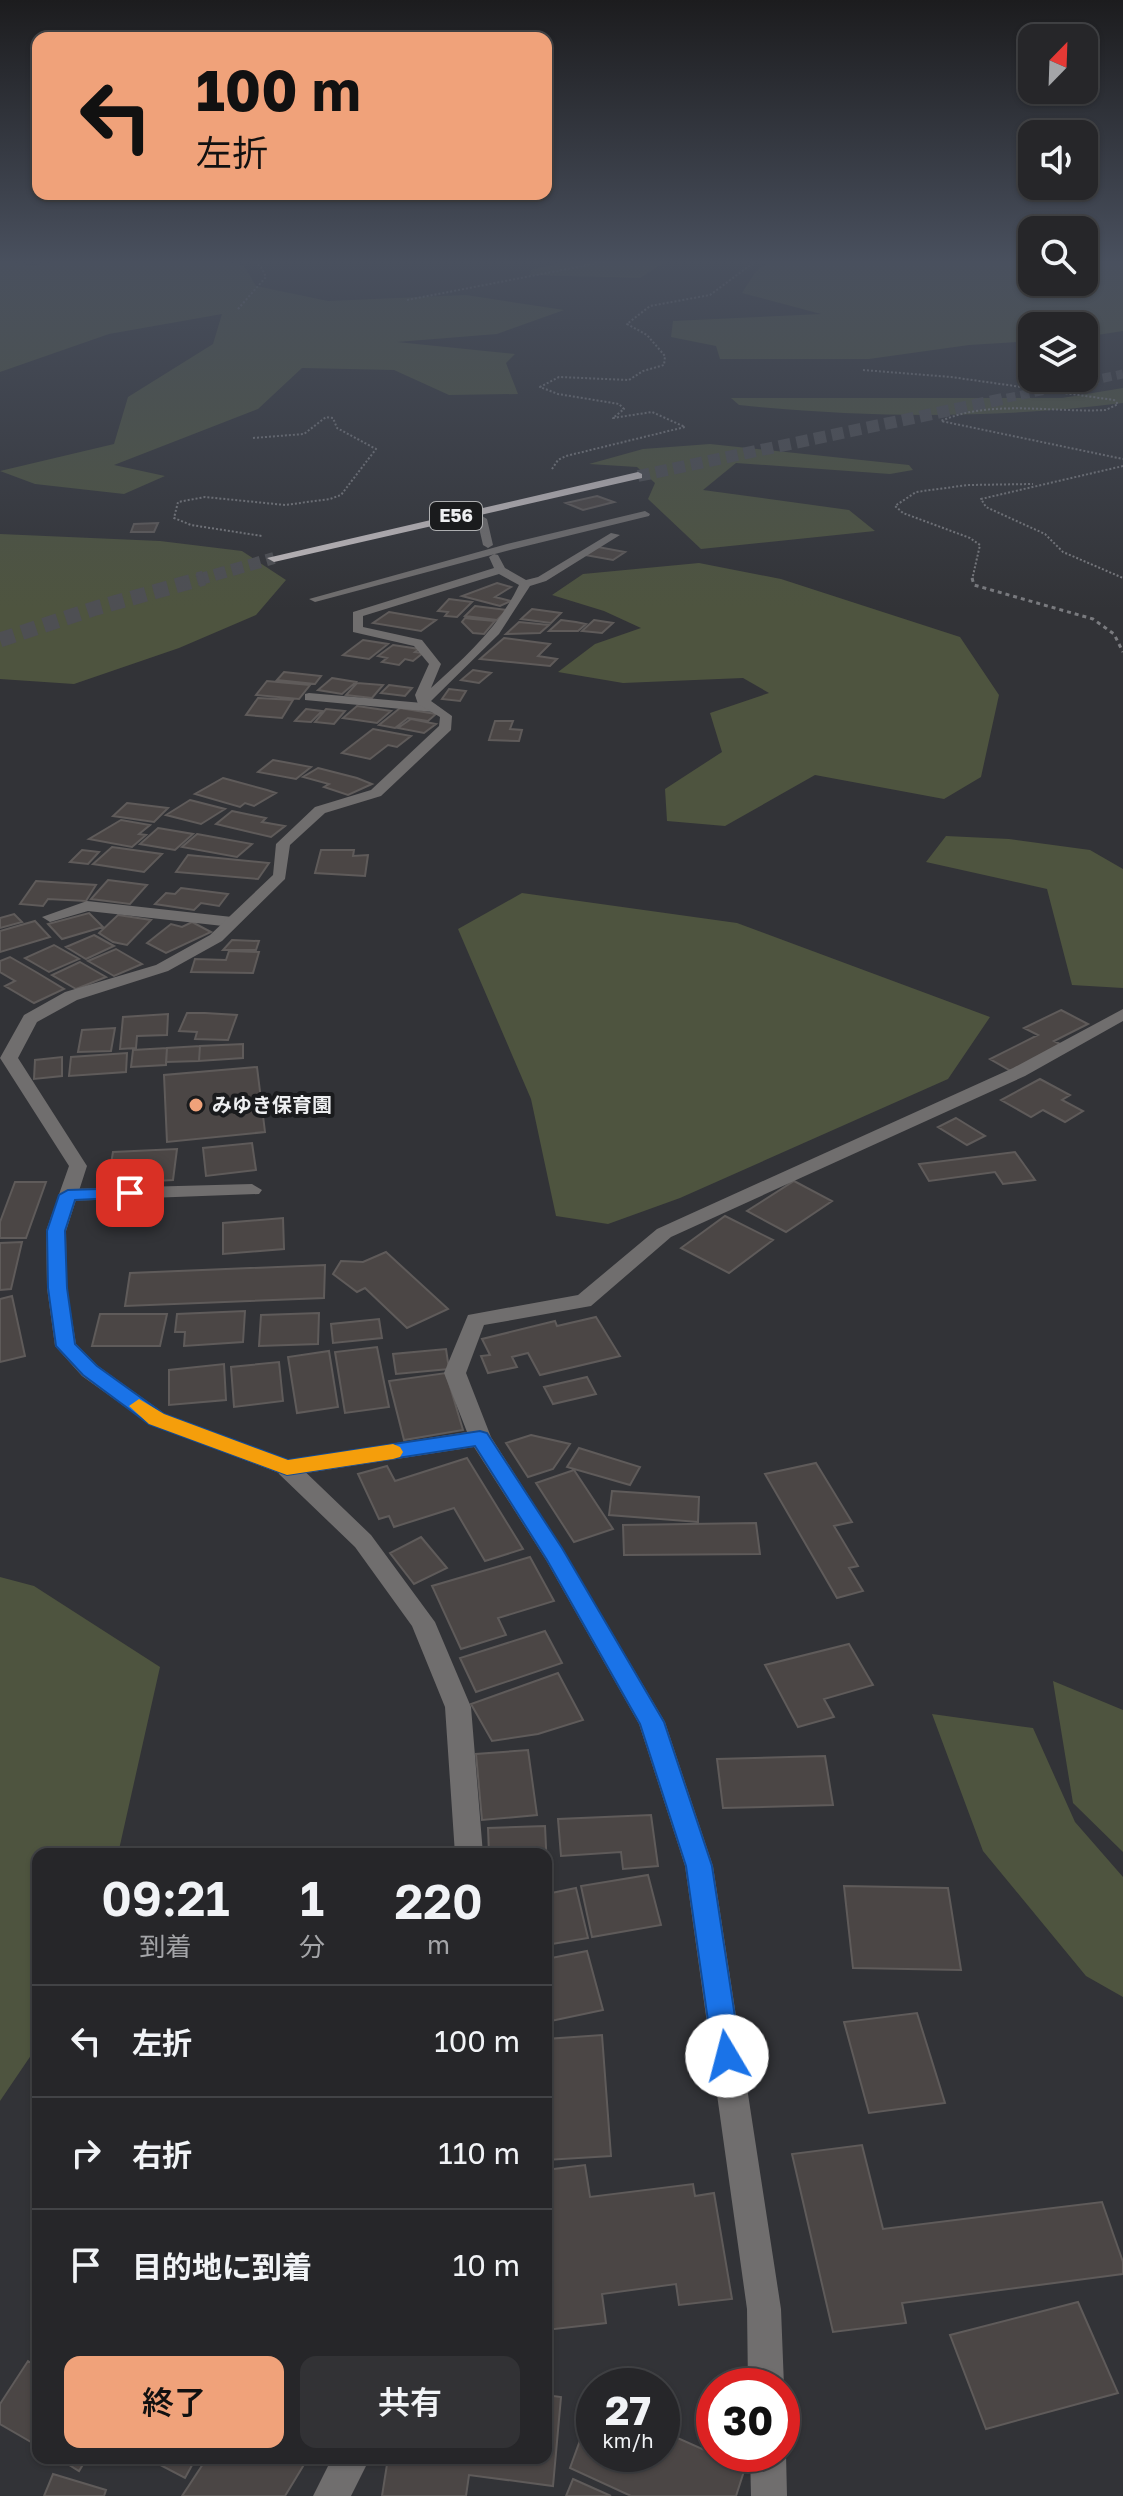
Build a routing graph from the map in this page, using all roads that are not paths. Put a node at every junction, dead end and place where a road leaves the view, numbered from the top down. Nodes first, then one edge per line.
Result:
1 (638, 476) tunnel mouth
2 (645, 514) dead end
3 (482, 519) dead end
4 (615, 535) dead end
5 (494, 557) junction
6 (274, 558) tunnel mouth
7 (525, 584) junction
8 (315, 599) dead end
9 (309, 697) dead end
10 (428, 705) junction
11 (50, 917) dead end
12 (232, 922) junction
13 (1123, 1014) edge
14 (252, 1190) dead end
15 (68, 1195) junction
16 (480, 1438) junction
17 (287, 1468) junction
18 (469, 1848) edge
19 (766, 2368) edge
20 (349, 2464) edge
21 (768, 2472) edge
22 (331, 2496) edge
23 (769, 2496) edge

1 - 6 highway, E56
2 - 8 street
3 - 5 street
4 - 7 street
5 - 7 street
5 - 10 street
7 - 10 street
9 - 10 street
10 - 12 street
11 - 12 street
12 - 15 street
13 - 16 street
14 - 15 street
15 - 17 street
16 - 17 street
16 - 19 street
17 - 18 street
20 - 22 street
21 - 23 street

